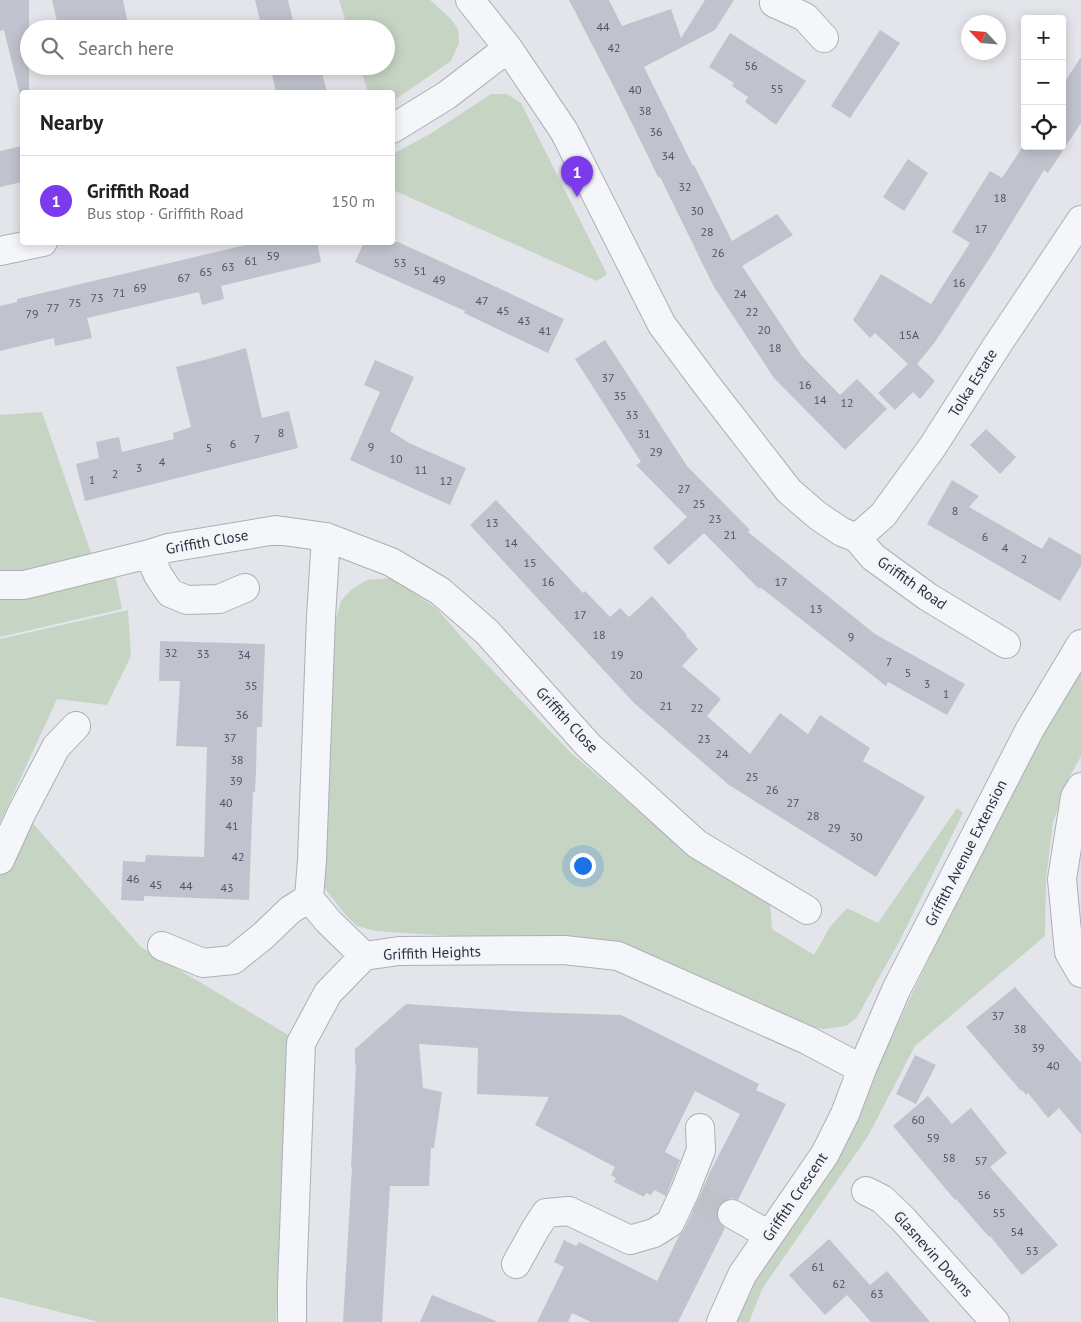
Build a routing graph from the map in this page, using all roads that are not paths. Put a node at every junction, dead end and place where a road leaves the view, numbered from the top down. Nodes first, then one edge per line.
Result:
1 (470, 0) edge
2 (774, 3) dead end
3 (810, 8) edge
4 (824, 38) dead end
5 (508, 48) junction
6 (395, 127) edge
7 (1081, 220) edge
8 (29, 245) edge
9 (0, 251) edge
10 (326, 537) junction
11 (857, 538) junction
12 (148, 554) junction
13 (0, 585) edge
14 (245, 588) dead end
15 (1006, 644) dead end
16 (1081, 644) edge
17 (76, 726) dead end
18 (1081, 787) edge
19 (0, 860) edge
20 (309, 898) junction
21 (807, 910) dead end
22 (162, 946) dead end
23 (364, 956) junction
24 (1081, 974) edge
25 (862, 1068) junction
26 (700, 1128) dead end
27 (866, 1191) dead end
28 (732, 1214) tunnel mouth
29 (769, 1235) junction
30 (516, 1264) dead end
31 (292, 1322) edge
32 (721, 1322) edge
33 (995, 1322) edge

1 - 5 street, Griffith Road
2 - 3 street
3 - 4 street
5 - 6 street
5 - 11 street, Griffith Road
7 - 11 street, Tolka Estate
8 - 9 street
10 - 12 street, Griffith Close
10 - 20 street
10 - 21 street, Griffith Close
11 - 15 street, Griffith Road
12 - 13 street, Griffith Close
12 - 14 street, Griffith Close
16 - 25 street, Griffith Avenue Extension
17 - 19 street
18 - 24 street
20 - 22 street
20 - 23 street
23 - 25 street, Griffith Heights
23 - 31 street, Griffith Heights
25 - 29 street, Griffith Crescent
26 - 30 street
27 - 33 street, Glasnevin Downs
28 - 29 street
29 - 32 street, Griffith Crescent

